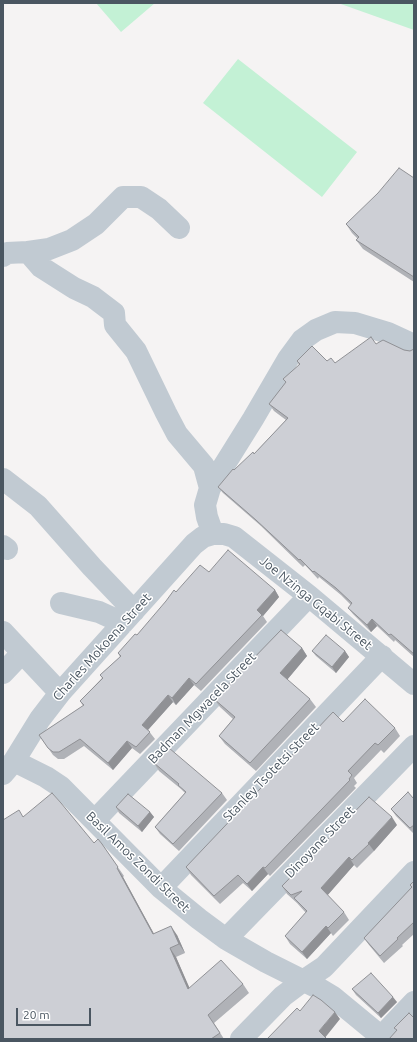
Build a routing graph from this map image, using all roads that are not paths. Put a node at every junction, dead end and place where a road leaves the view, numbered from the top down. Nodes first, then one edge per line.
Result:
1 (179, 228) dead end
2 (28, 252) junction
3 (3, 256) edge
4 (414, 345) edge
5 (3, 479) edge
6 (210, 488) junction
7 (213, 534) junction
8 (309, 596) junction
9 (61, 603) dead end
10 (128, 617) junction
11 (3, 632) edge
12 (22, 653) junction
13 (382, 656) junction
14 (3, 673) edge
15 (414, 684) edge
16 (60, 693) junction
17 (414, 746) edge
18 (8, 768) edge
19 (94, 820) junction
20 (414, 872) edge
21 (161, 888) junction
22 (226, 938) junction
23 (303, 981) junction
24 (414, 1002) edge
25 (382, 1038) edge
26 (241, 1039) edge

1 - 2 street
2 - 3 street
2 - 6 street
4 - 6 street
5 - 10 street
6 - 7 street
7 - 8 street, Joe Nzinga Gqabi Street
7 - 10 street, Charles Mokoena Street
8 - 13 street, Joe Nzinga Gqabi Street
8 - 19 street, Badman Mgwacela Street
9 - 10 street
10 - 16 street, Charles Mokoena Street
11 - 12 street
12 - 14 street
12 - 16 street
13 - 15 street, Joe Nzinga Gqabi Street
13 - 21 street, Stanley Tsotetsi Street
16 - 18 street, Charles Mokoena Street
17 - 22 street, Dinoyane Street
18 - 19 street, Basil Amos Zondi Street
19 - 21 street, Basil Amos Zondi Street
20 - 23 street
21 - 22 street, Basil Amos Zondi Street
22 - 23 street, Basil Amos Zondi Street
23 - 25 street, Basil Amos Zondi Street
23 - 26 street
24 - 25 street

